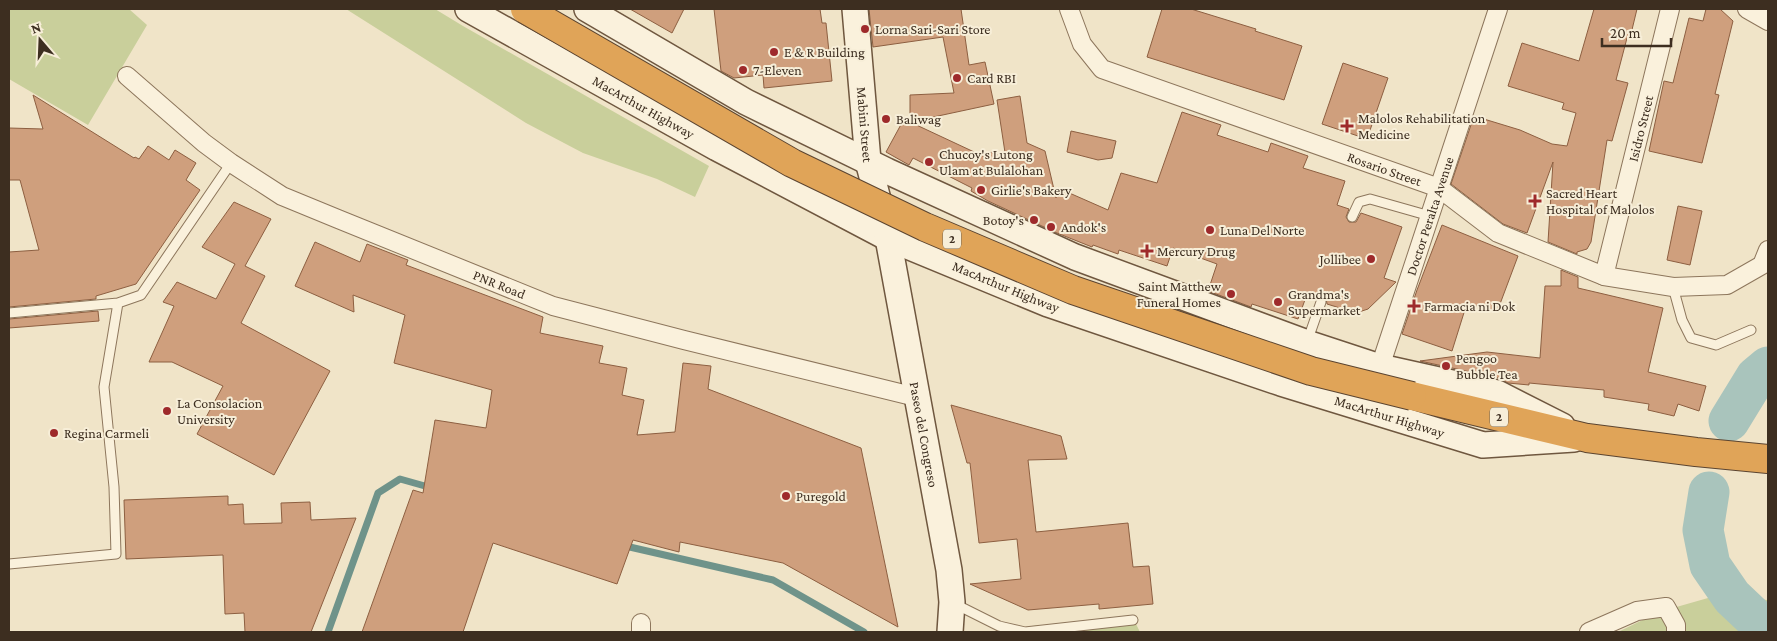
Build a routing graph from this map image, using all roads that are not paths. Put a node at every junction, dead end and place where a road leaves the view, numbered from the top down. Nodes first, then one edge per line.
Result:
1 (468, 9) edge
2 (524, 9) edge
3 (587, 9) edge
4 (855, 9) edge
5 (1068, 9) edge
6 (1495, 9) edge
7 (1670, 9) edge
8 (1748, 9) edge
9 (1768, 21) edge
10 (127, 76) dead end
11 (868, 162) junction
12 (231, 163) junction
13 (1439, 188) junction
14 (1430, 216) junction
15 (1352, 217) dead end
16 (888, 238) junction
17 (1768, 250) edge
18 (1604, 276) junction
19 (1673, 287) junction
20 (1321, 302) dead end
21 (118, 303) junction
22 (9, 313) edge
23 (1751, 330) dead end
24 (1307, 343) junction
25 (1380, 367) junction
26 (916, 397) junction
27 (1587, 438) junction
28 (1756, 458) edge
29 (9, 564) edge
30 (952, 602) junction
31 (1134, 620) dead end
32 (950, 632) edge
33 (1589, 632) edge
34 (1676, 632) edge

1 - 16 main road, MacArthur Highway
2 - 27 highway, MacArthur Highway / 2, bridge
3 - 11 main road, MacArthur Highway
4 - 11 main road, Mabini Street
5 - 13 street, Rosario Street
6 - 13 street, Doctor Peralta Avenue
7 - 18 street, Isidro Street
8 - 9 street
10 - 12 street, PNR Road
11 - 16 main road, Mabini Street
11 - 24 main road, MacArthur Highway
12 - 21 lane
12 - 26 street, PNR Road
13 - 14 street, Doctor Peralta Avenue
13 - 18 street, Rosario Street
14 - 15 lane
14 - 25 street, Doctor Peralta Avenue
16 - 26 main road, Paseo del Congreso
16 - 27 main road, MacArthur Highway
17 - 19 street, Rosario Street
18 - 19 street, Rosario Street
19 - 23 lane
20 - 24 lane
21 - 22 lane
21 - 29 lane
24 - 25 main road, MacArthur Highway
25 - 27 main road, MacArthur Highway
26 - 30 main road, Paseo del Congreso
27 - 28 highway, MacArthur Highway / 2
30 - 31 lane
30 - 32 main road, Paseo del Congreso
33 - 34 street

